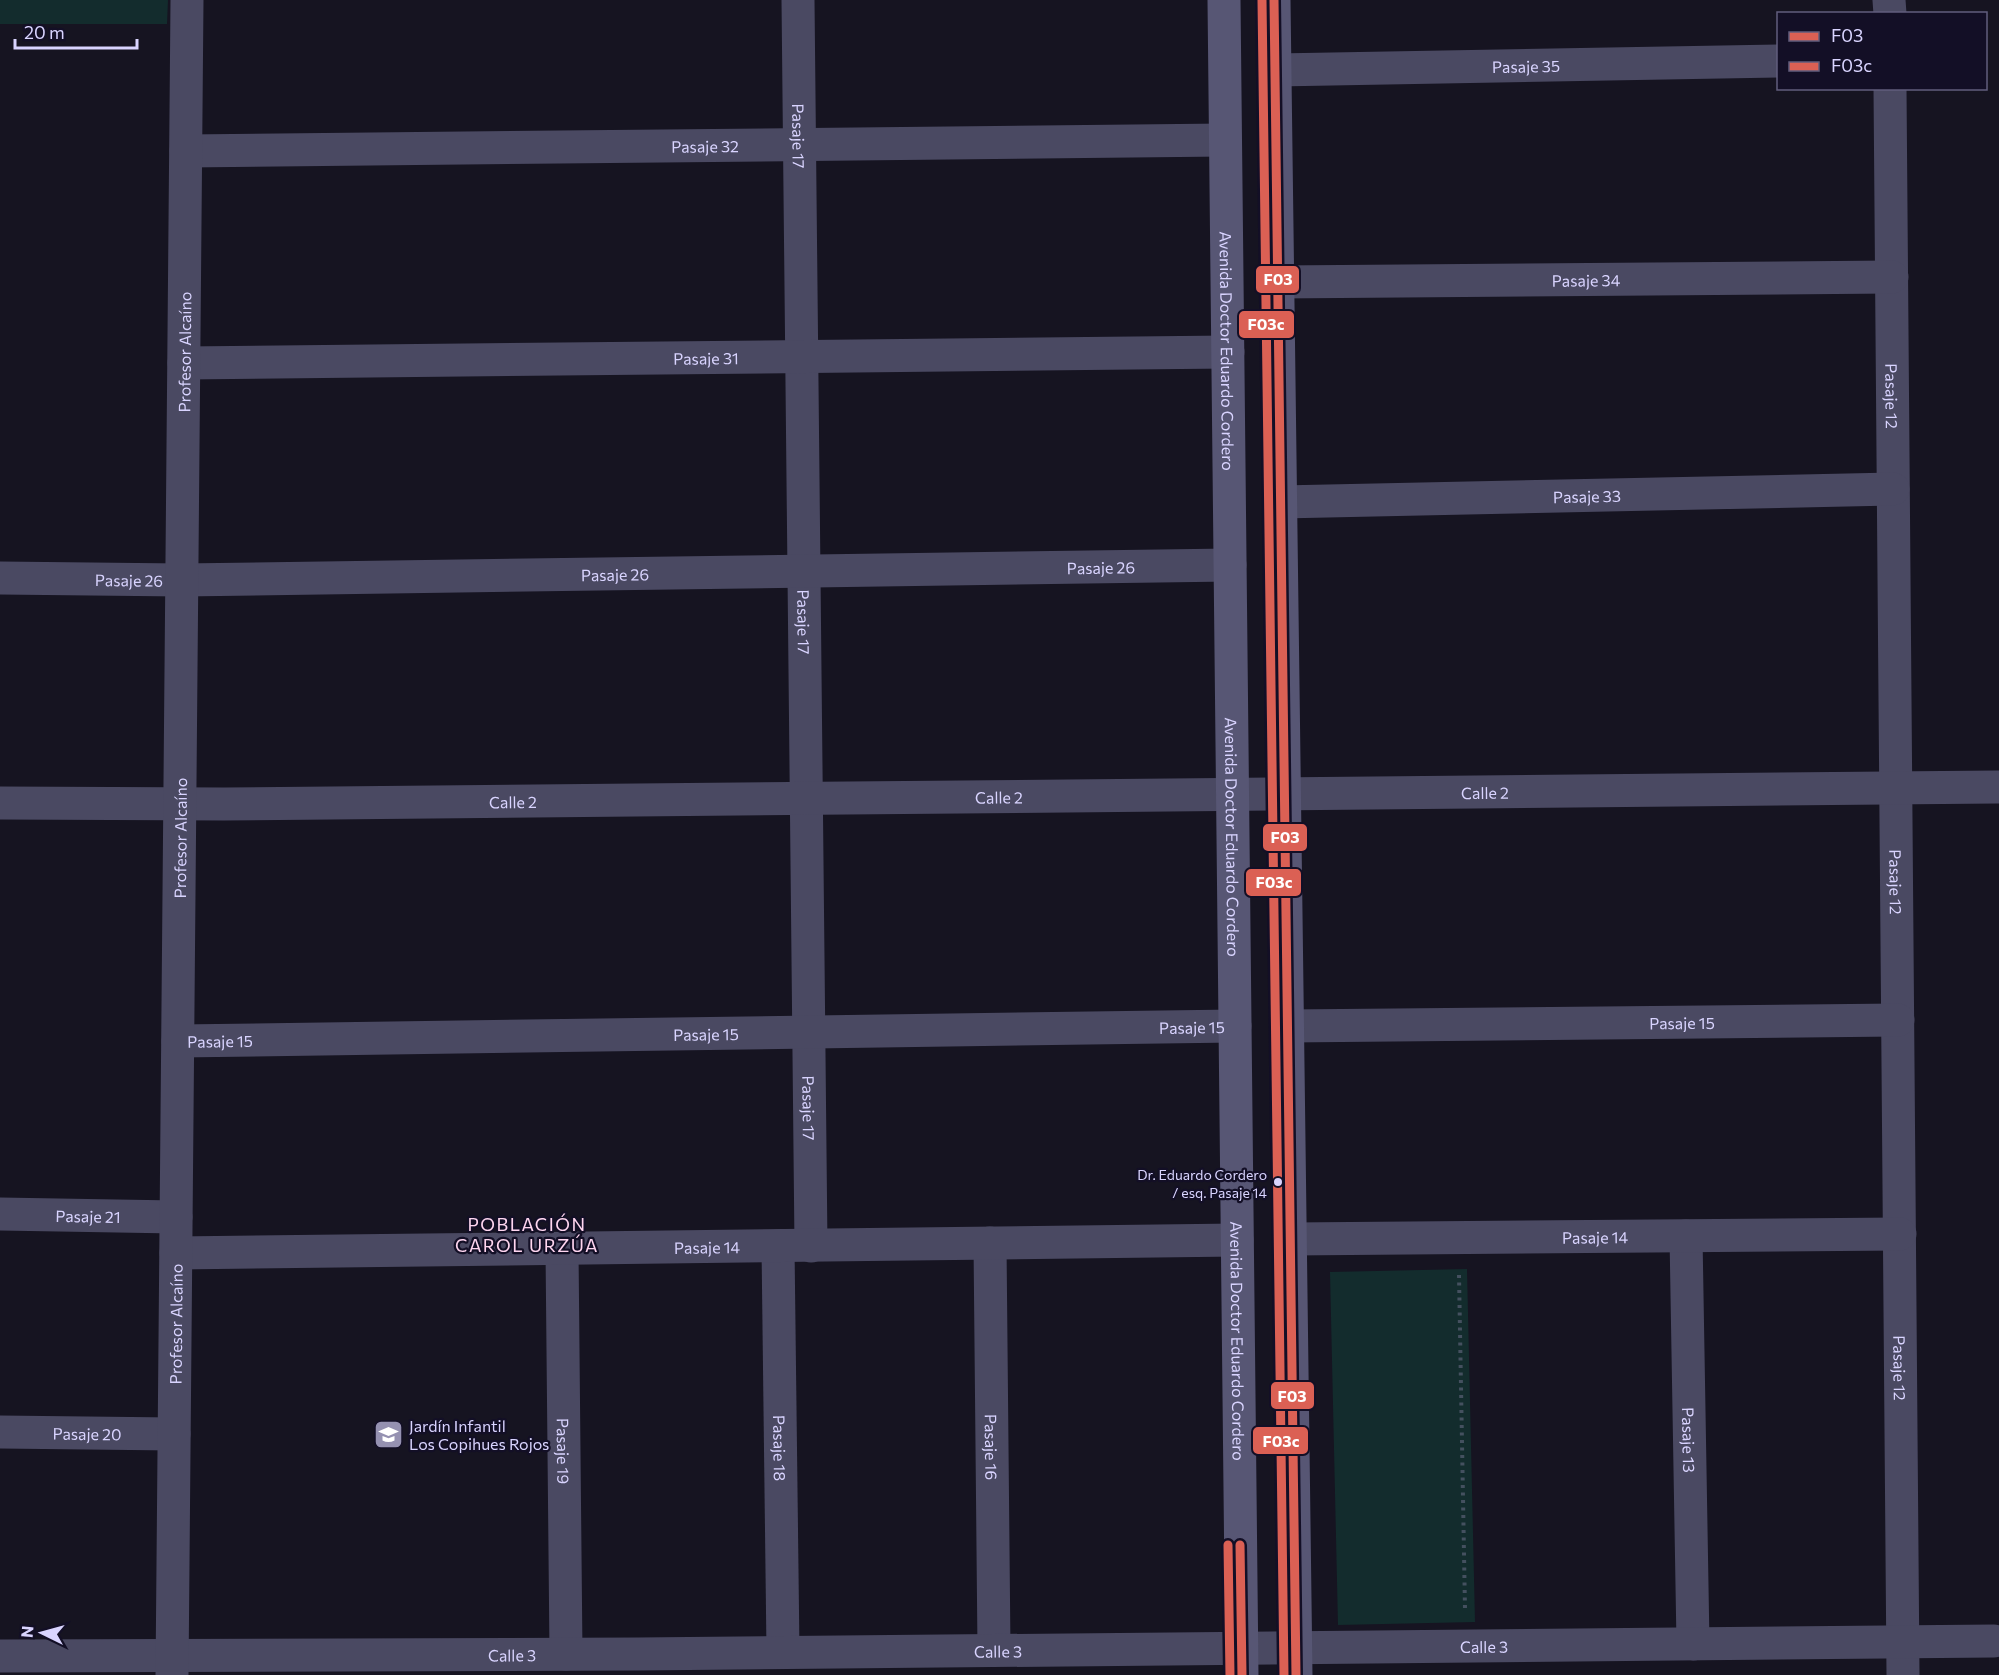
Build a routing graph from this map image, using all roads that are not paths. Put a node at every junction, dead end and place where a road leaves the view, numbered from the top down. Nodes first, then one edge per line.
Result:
1 (187, 0) edge
2 (798, 0) edge
3 (1224, 0) edge
4 (1274, 0) edge
5 (1777, 61) edge
6 (1276, 70) junction
7 (1890, 90) edge
8 (1225, 140) junction
9 (799, 145) junction
10 (186, 151) junction
11 (1892, 277) junction
12 (1278, 282) junction
13 (1228, 352) junction
14 (801, 356) junction
15 (184, 363) junction
16 (1893, 489) junction
17 (1281, 501) junction
18 (1230, 565) junction
19 (804, 572) junction
20 (0, 578) edge
21 (182, 580) junction
22 (1997, 787) dead end
23 (1896, 788) junction
24 (1284, 795) junction
25 (1232, 796) junction
26 (806, 800) junction
27 (0, 803) edge
28 (180, 805) junction
29 (1898, 1020) junction
30 (1235, 1026) junction
31 (1288, 1026) junction
32 (808, 1032) junction
33 (178, 1041) junction
34 (0, 1214) edge
35 (176, 1217) junction
36 (1900, 1234) junction
37 (1686, 1236) junction
38 (1291, 1239) junction
39 (1237, 1240) junction
40 (990, 1243) junction
41 (778, 1246) junction
42 (811, 1246) junction
43 (562, 1249) junction
44 (176, 1253) junction
45 (0, 1432) edge
46 (174, 1434) junction
47 (1994, 1641) dead end
48 (1903, 1642) junction
49 (1693, 1644) junction
50 (994, 1650) junction
51 (783, 1652) junction
52 (566, 1654) junction
53 (0, 1656) edge
54 (1296, 1661) edge
55 (1241, 1662) edge
56 (638, 1664) edge
57 (172, 1665) edge
58 (1904, 1675) edge

1 - 10 street, Profesor Alcaíno
2 - 9 street, Pasaje 17
3 - 8 street, Avenida Doctor Eduardo Cordero
4 - 6 street
5 - 6 street, Pasaje 35
6 - 12 street
7 - 11 street, Pasaje 12
8 - 9 street, Pasaje 32
8 - 13 street, Avenida Doctor Eduardo Cordero
9 - 10 street, Pasaje 32
9 - 14 street, Pasaje 17
10 - 15 street, Profesor Alcaíno
11 - 12 street, Pasaje 34
11 - 16 street, Pasaje 12
12 - 17 street
13 - 14 street, Pasaje 31
13 - 18 street, Avenida Doctor Eduardo Cordero
14 - 15 street, Pasaje 31
14 - 19 street, Pasaje 17
15 - 21 street, Profesor Alcaíno
16 - 17 street, Pasaje 33
16 - 23 street, Pasaje 12
17 - 24 street
18 - 19 street, Pasaje 26
18 - 25 street, Avenida Doctor Eduardo Cordero
19 - 21 street, Pasaje 26
19 - 26 street, Pasaje 17
20 - 21 street, Pasaje 26
21 - 28 street, Profesor Alcaíno
22 - 23 street, Calle 2
23 - 24 street, Calle 2
23 - 29 street, Pasaje 12
24 - 25 street, Calle 2
24 - 31 street
25 - 26 street, Calle 2
25 - 30 street, Avenida Doctor Eduardo Cordero
26 - 28 street, Calle 2
26 - 32 street, Pasaje 17
27 - 28 street, Calle 2
28 - 33 street, Profesor Alcaíno
29 - 31 street, Pasaje 15
29 - 36 street, Pasaje 12
30 - 32 street, Pasaje 15
30 - 39 street, Avenida Doctor Eduardo Cordero
31 - 38 street
32 - 33 street, Pasaje 15
32 - 42 street, Pasaje 17
33 - 35 street, Profesor Alcaíno
34 - 35 street, Pasaje 21
35 - 44 street, Profesor Alcaíno
36 - 37 street, Pasaje 14
36 - 48 street, Pasaje 12
37 - 38 street, Pasaje 14
37 - 49 street, Pasaje 13
38 - 54 street
39 - 40 street, Pasaje 14
39 - 55 street, Avenida Doctor Eduardo Cordero
40 - 42 street, Pasaje 14
40 - 50 street, Pasaje 16
41 - 42 street, Pasaje 14
41 - 43 street, Pasaje 14
41 - 51 street, Pasaje 18
43 - 44 street, Pasaje 14
43 - 52 street, Pasaje 19
44 - 46 street, Profesor Alcaíno
45 - 46 street, Pasaje 20
46 - 57 street, Profesor Alcaíno
47 - 48 street, Calle 3
48 - 49 street, Calle 3
48 - 58 street, Pasaje 12
49 - 54 street, Calle 3
50 - 51 street, Calle 3
50 - 55 street, Calle 3
51 - 56 street, Calle 3
52 - 56 street, Calle 3
52 - 57 street, Calle 3
53 - 57 street, Calle 3
54 - 55 street, Calle 3

